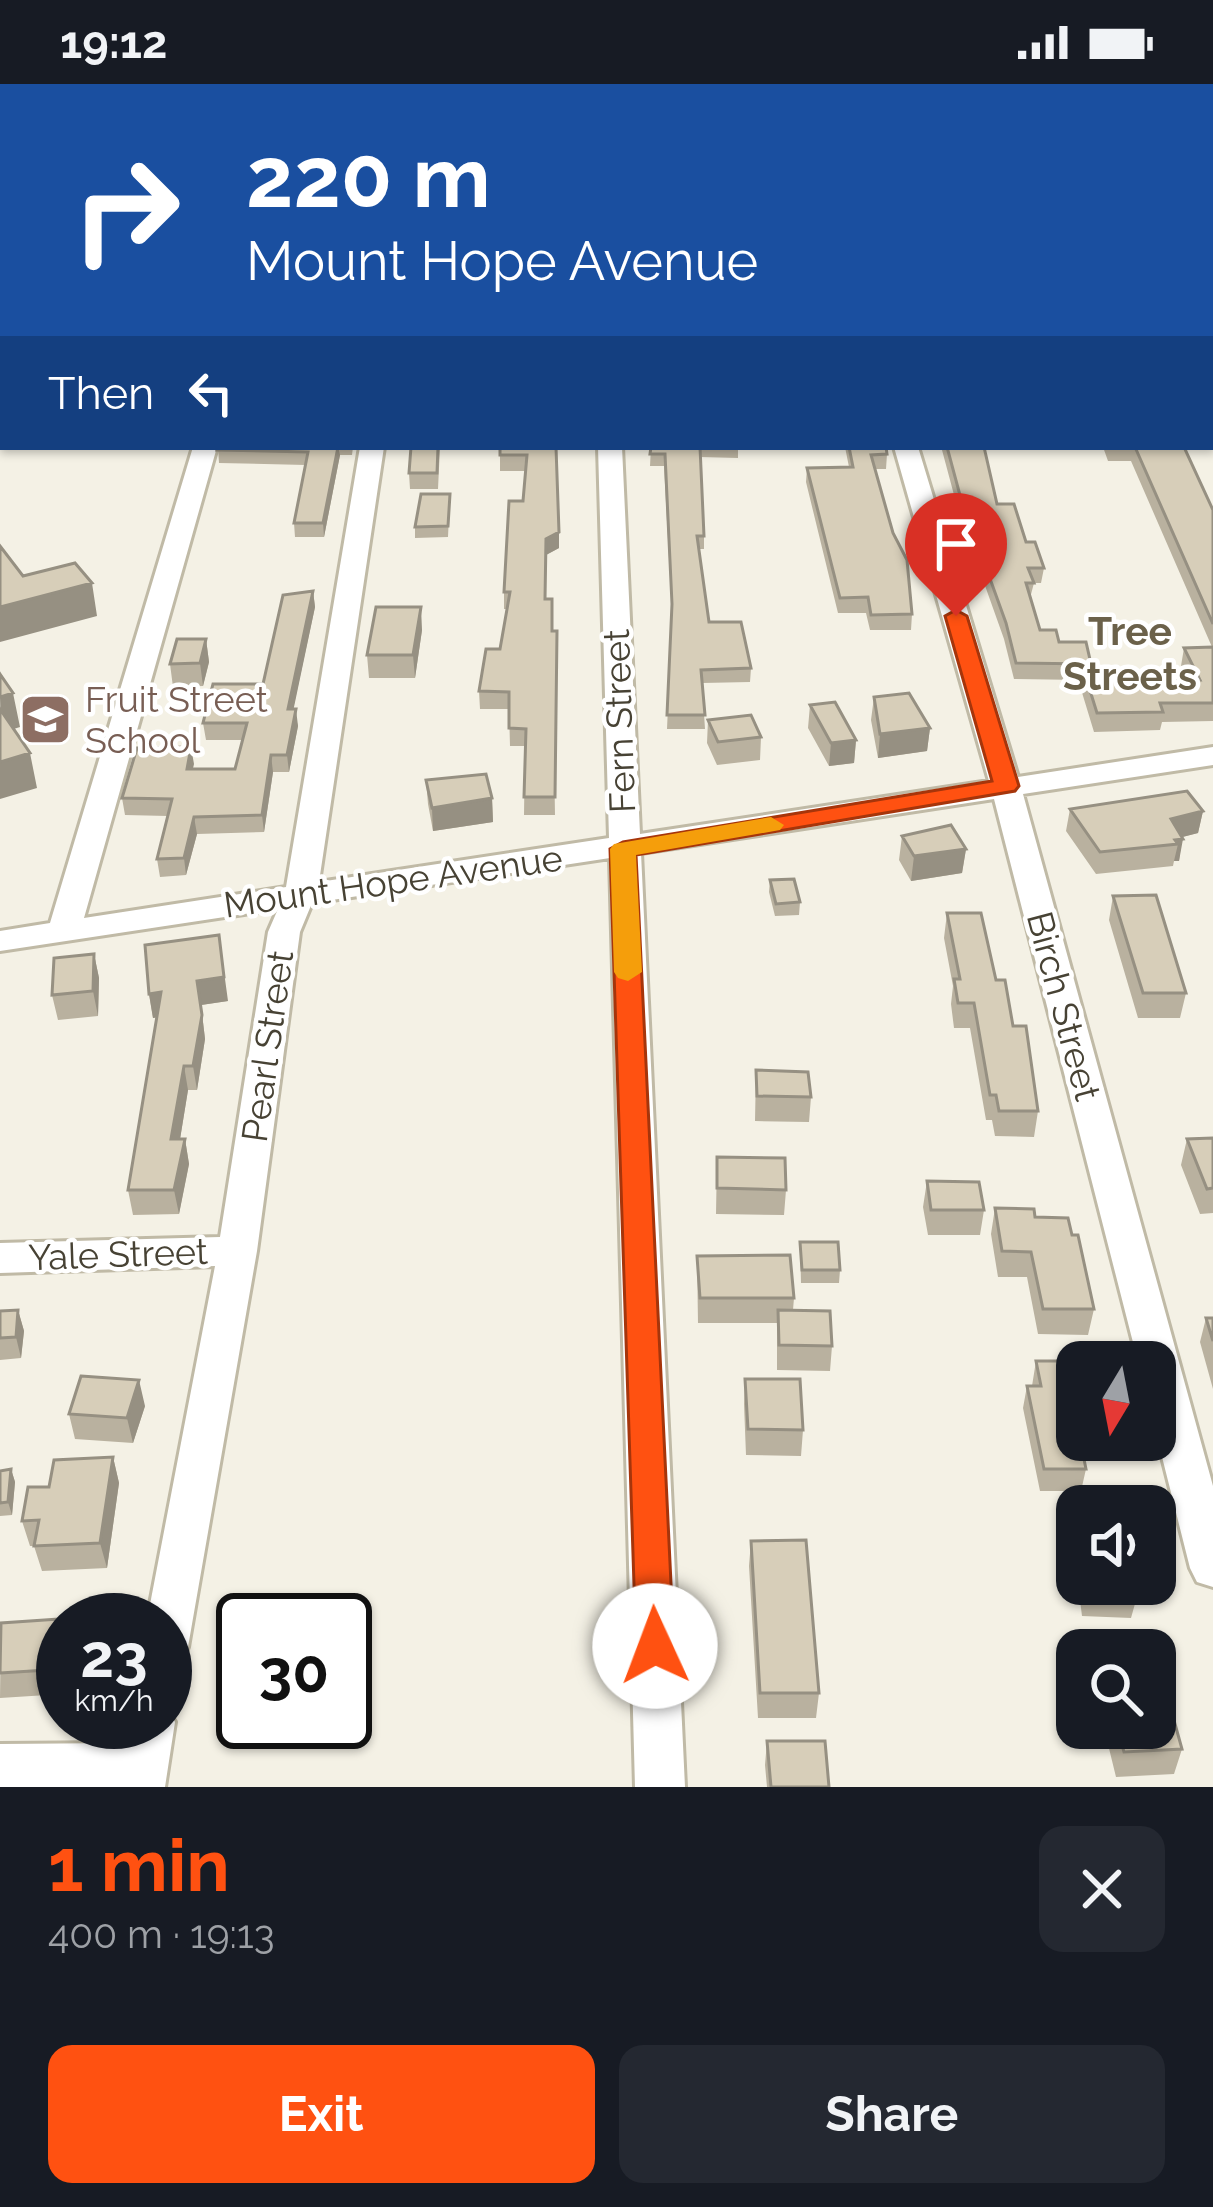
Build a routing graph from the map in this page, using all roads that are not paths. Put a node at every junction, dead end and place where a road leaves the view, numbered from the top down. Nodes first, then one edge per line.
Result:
1 (204, 450) edge
2 (372, 450) edge
3 (610, 450) edge
4 (907, 450) edge
5 (1213, 756) edge
6 (1006, 786) junction
7 (623, 849) junction
8 (301, 892) junction
9 (64, 932) junction
10 (0, 941) edge
11 (237, 1251) junction
12 (0, 1258) edge
13 (1213, 1568) edge
14 (175, 1593) edge
15 (145, 1758) edge
16 (0, 1767) edge
17 (660, 1787) edge

1 - 9 street
2 - 8 street, Pearl Street
3 - 7 street, Fern Street
4 - 6 street, Birch Street
5 - 6 street, Mount Hope Avenue
6 - 7 street, Mount Hope Avenue
6 - 13 street, Birch Street
7 - 8 street, Mount Hope Avenue
7 - 17 street, Fern Street
8 - 9 street, Mount Hope Avenue
8 - 11 street, Pearl Street
9 - 10 street, Mount Hope Avenue
11 - 12 street, Yale Street
11 - 14 street, Pearl Street
15 - 16 street

